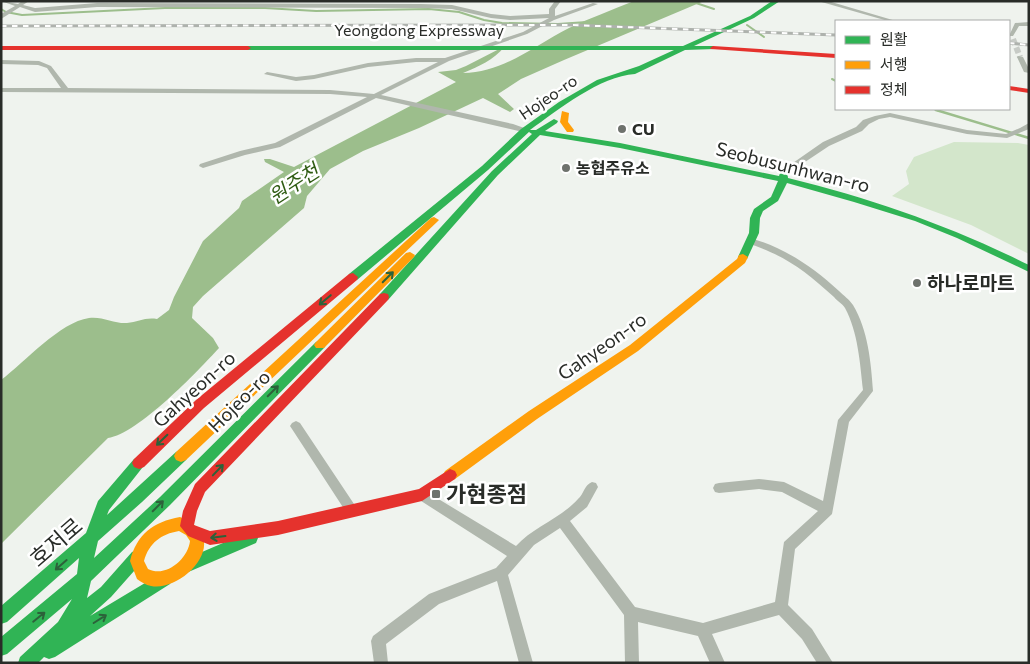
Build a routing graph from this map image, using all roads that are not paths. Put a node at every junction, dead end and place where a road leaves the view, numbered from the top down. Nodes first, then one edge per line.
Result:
1 (3, 1) edge
2 (26, 1) edge
3 (558, 1) edge
4 (777, 1) edge
5 (821, 1) edge
6 (595, 4) dead end
7 (16, 8) junction
8 (3, 16) edge
9 (550, 19) junction
10 (888, 20) edge
11 (1029, 24) edge
12 (1011, 37) edge
13 (1, 44) edge
14 (120, 47) junction
15 (1, 48) edge
16 (144, 53) junction
17 (749, 53) junction
18 (1, 55) edge
19 (835, 56) edge
20 (1020, 57) tunnel mouth
21 (447, 60) junction
22 (835, 61) edge
23 (1, 62) edge
24 (638, 68) junction
25 (1027, 72) dead end
26 (267, 74) dead end
27 (1010, 82) edge
28 (1029, 86) edge
29 (1010, 88) edge
30 (1, 90) edge
31 (66, 90) junction
32 (1029, 91) edge
33 (375, 96) junction
34 (565, 113) junction
35 (1027, 127) edge
36 (534, 129) junction
37 (569, 133) junction
38 (526, 144) junction
39 (204, 166) dead end
40 (490, 170) junction
41 (783, 176) junction
42 (464, 196) junction
43 (750, 241) junction
44 (1029, 263) edge
45 (1029, 269) edge
46 (296, 426) dead end
47 (592, 487) dead end
48 (719, 488) dead end
49 (422, 495) junction
50 (352, 510) junction
51 (828, 510) junction
52 (562, 520) junction
53 (278, 528) junction
54 (190, 529) junction
55 (518, 555) junction
56 (137, 557) junction
57 (186, 566) junction
58 (501, 573) junction
59 (166, 578) junction
60 (781, 607) junction
61 (631, 612) junction
62 (1, 616) edge
63 (64, 628) junction
64 (703, 630) junction
65 (1, 648) edge
66 (28, 663) edge
67 (380, 663) edge
68 (526, 663) edge
69 (632, 663) edge
70 (718, 663) edge
71 (826, 663) edge

1 - 7 street
2 - 7 street
3 - 9 street
4 - 24 main road, Hojeo-ro
5 - 10 street
6 - 9 street
7 - 8 street
7 - 9 street
9 - 21 street
11 - 12 street
13 - 14 main road
14 - 15 main road, Yeongdong Expressway
14 - 17 main road, Yeongdong Expressway
16 - 17 main road, Yeongdong Expressway
16 - 18 main road, Yeongdong Expressway
16 - 18 main road
17 - 19 main road, Yeongdong Expressway
17 - 22 main road, Yeongdong Expressway
20 - 25 street
21 - 26 street
21 - 33 street
23 - 31 street
24 - 34 main road, Hojeo-ro
24 - 36 main road, Hojeo-ro
27 - 28 main road
29 - 32 main road
30 - 31 street
31 - 33 street
33 - 36 street
33 - 39 street
34 - 36 main road, Hojeo-ro
34 - 37 main road
35 - 41 street
36 - 37 main road, Seobusunhwan-ro
36 - 38 main road, Hojeo-ro
36 - 40 main road, Hojeo-ro
37 - 38 main road
37 - 41 main road, Seobusunhwan-ro
38 - 40 main road, Hojeo-ro
40 - 42 main road, Hojeo-ro
40 - 42 main road, Hojeo-ro
41 - 43 main road, Gahyeon-ro
41 - 44 main road, Seobusunhwan-ro
41 - 45 main road, Seobusunhwan-ro
54 -> 42 main road
42 -> 62 main road, 호저로
42 -> 63 main road, Gahyeon-ro
65 -> 42 main road, Hojeo-ro
43 - 49 main road, Gahyeon-ro
43 - 51 street
46 - 50 street
47 - 52 street
48 - 51 street
49 - 50 main road, Gahyeon-ro
49 - 55 street
50 - 53 main road, Gahyeon-ro
51 - 60 street
52 - 55 street
52 - 61 street
53 -> 54 main road
53 - 57 main road
54 - 56 main road
54 - 57 main road
55 - 58 street
56 - 59 main road
56 - 63 main road
57 - 59 main road
58 - 67 street
58 - 68 street
66 -> 59 main road
60 - 64 street
60 - 71 street
61 - 64 street
61 - 69 street
63 - 66 main road, Gahyeon-ro
64 - 70 street

